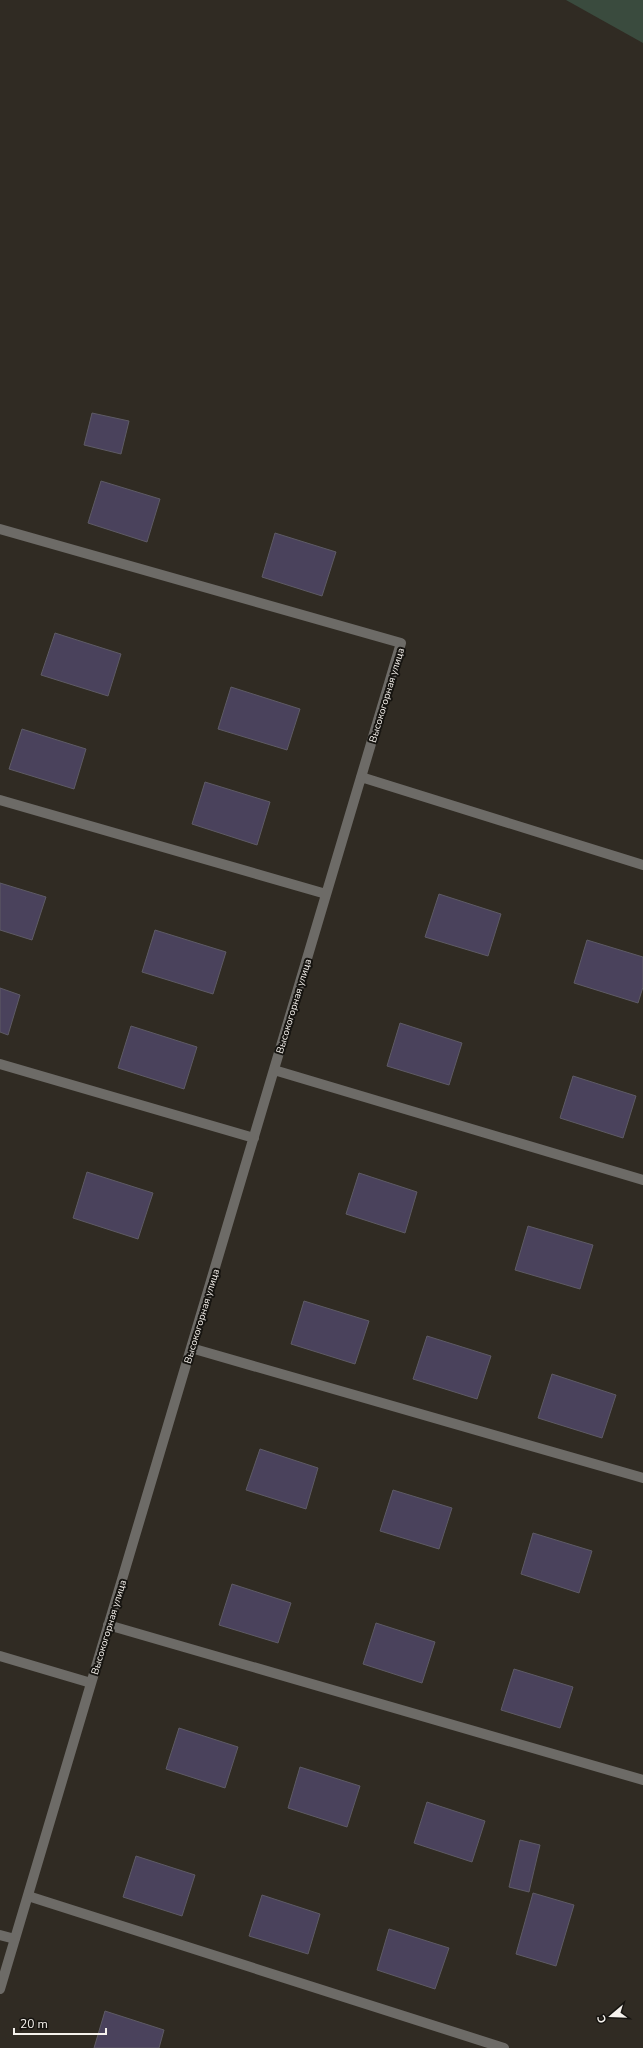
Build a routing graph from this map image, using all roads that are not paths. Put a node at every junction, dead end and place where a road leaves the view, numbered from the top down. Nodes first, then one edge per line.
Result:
1 (0, 529) edge
2 (361, 777) junction
3 (0, 800) edge
4 (643, 865) edge
5 (326, 894) junction
6 (0, 1064) edge
7 (274, 1070) junction
8 (254, 1138) junction
9 (643, 1180) edge
10 (191, 1348) junction
11 (643, 1478) edge
12 (108, 1625) junction
13 (0, 1656) edge
14 (91, 1683) junction
15 (643, 1780) edge
16 (28, 1896) junction
17 (0, 1935) edge
18 (15, 1939) junction
19 (0, 1989) edge
20 (504, 2048) edge

1 - 2 street, Высокогорная улица
2 - 4 street
2 - 5 street, Высокогорная улица
3 - 5 street
5 - 7 street, Высокогорная улица
6 - 8 street
7 - 8 street, Высокогорная улица
7 - 9 street
8 - 10 street, Высокогорная улица
10 - 11 street
10 - 12 street, Высокогорная улица
12 - 14 street, Высокогорная улица
12 - 15 street
13 - 14 street
14 - 16 street, Высокогорная улица
16 - 18 street, Высокогорная улица
16 - 20 street
17 - 18 street
18 - 19 street, Высокогорная улица

